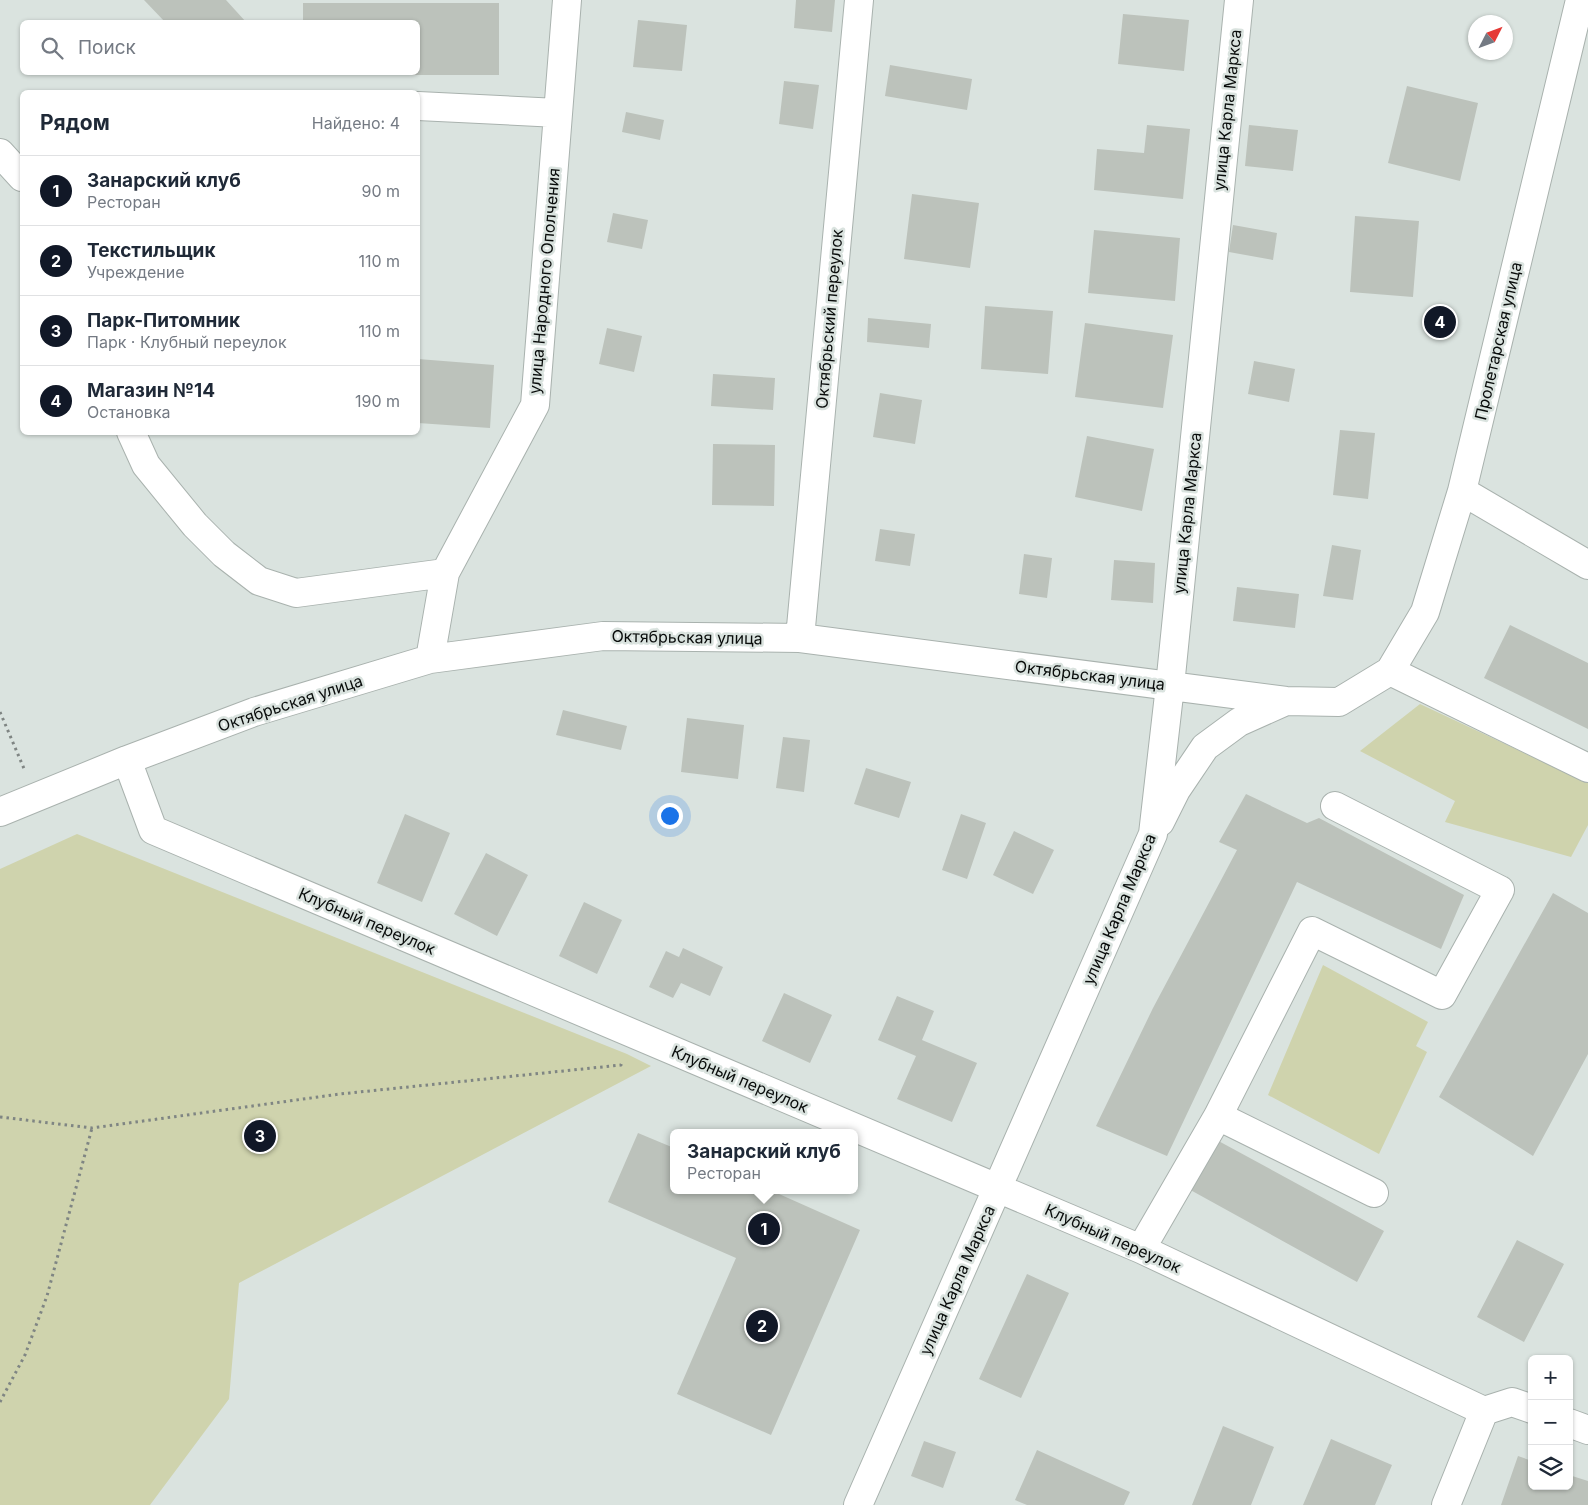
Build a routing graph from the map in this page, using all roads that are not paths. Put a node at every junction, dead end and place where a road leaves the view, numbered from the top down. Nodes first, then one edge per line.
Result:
1 (567, 0) edge
2 (859, 0) edge
3 (1238, 0) edge
4 (1580, 0) edge
5 (420, 106) edge
6 (558, 114) junction
7 (0, 153) edge
8 (20, 176) edge
9 (132, 435) edge
10 (1462, 491) junction
11 (1588, 566) edge
12 (445, 573) junction
13 (800, 638) junction
14 (430, 659) junction
15 (1390, 671) junction
16 (1170, 686) junction
17 (1286, 701) junction
18 (127, 760) junction
19 (1588, 768) edge
20 (1335, 806) dead end
21 (0, 812) edge
22 (1153, 834) junction
23 (1218, 1116) junction
24 (998, 1188) junction
25 (1374, 1193) dead end
26 (1141, 1249) junction
27 (1528, 1408) edge
28 (1484, 1411) junction
29 (1573, 1424) edge
30 (1588, 1430) edge
31 (858, 1505) edge
32 (1446, 1505) edge

1 - 6 street, улица Народного Ополчения
2 - 13 street, Октябрьский переулок
3 - 16 street, улица Карла Маркса
4 - 10 street, Пролетарская улица
5 - 6 street
6 - 12 street, улица Народного Ополчения
7 - 8 street
9 - 12 street
10 - 11 street
10 - 15 street, Пролетарская улица
12 - 14 street, улица Народного Ополчения
13 - 14 street, Октябрьская улица
13 - 16 street, Октябрьская улица
14 - 18 street, Октябрьская улица
15 - 17 street, Октябрьская улица
15 - 19 street
16 - 17 street, Октябрьская улица
16 - 22 street, улица Карла Маркса
17 - 22 street
18 - 21 street, Октябрьская улица
18 - 24 street, Клубный переулок
20 - 23 street
22 - 24 street, улица Карла Маркса
23 - 25 street
23 - 26 street
24 - 26 street, Клубный переулок
24 - 31 street, улица Карла Маркса
26 - 28 street, Клубный переулок
27 - 28 street
28 - 32 street
29 - 30 street

